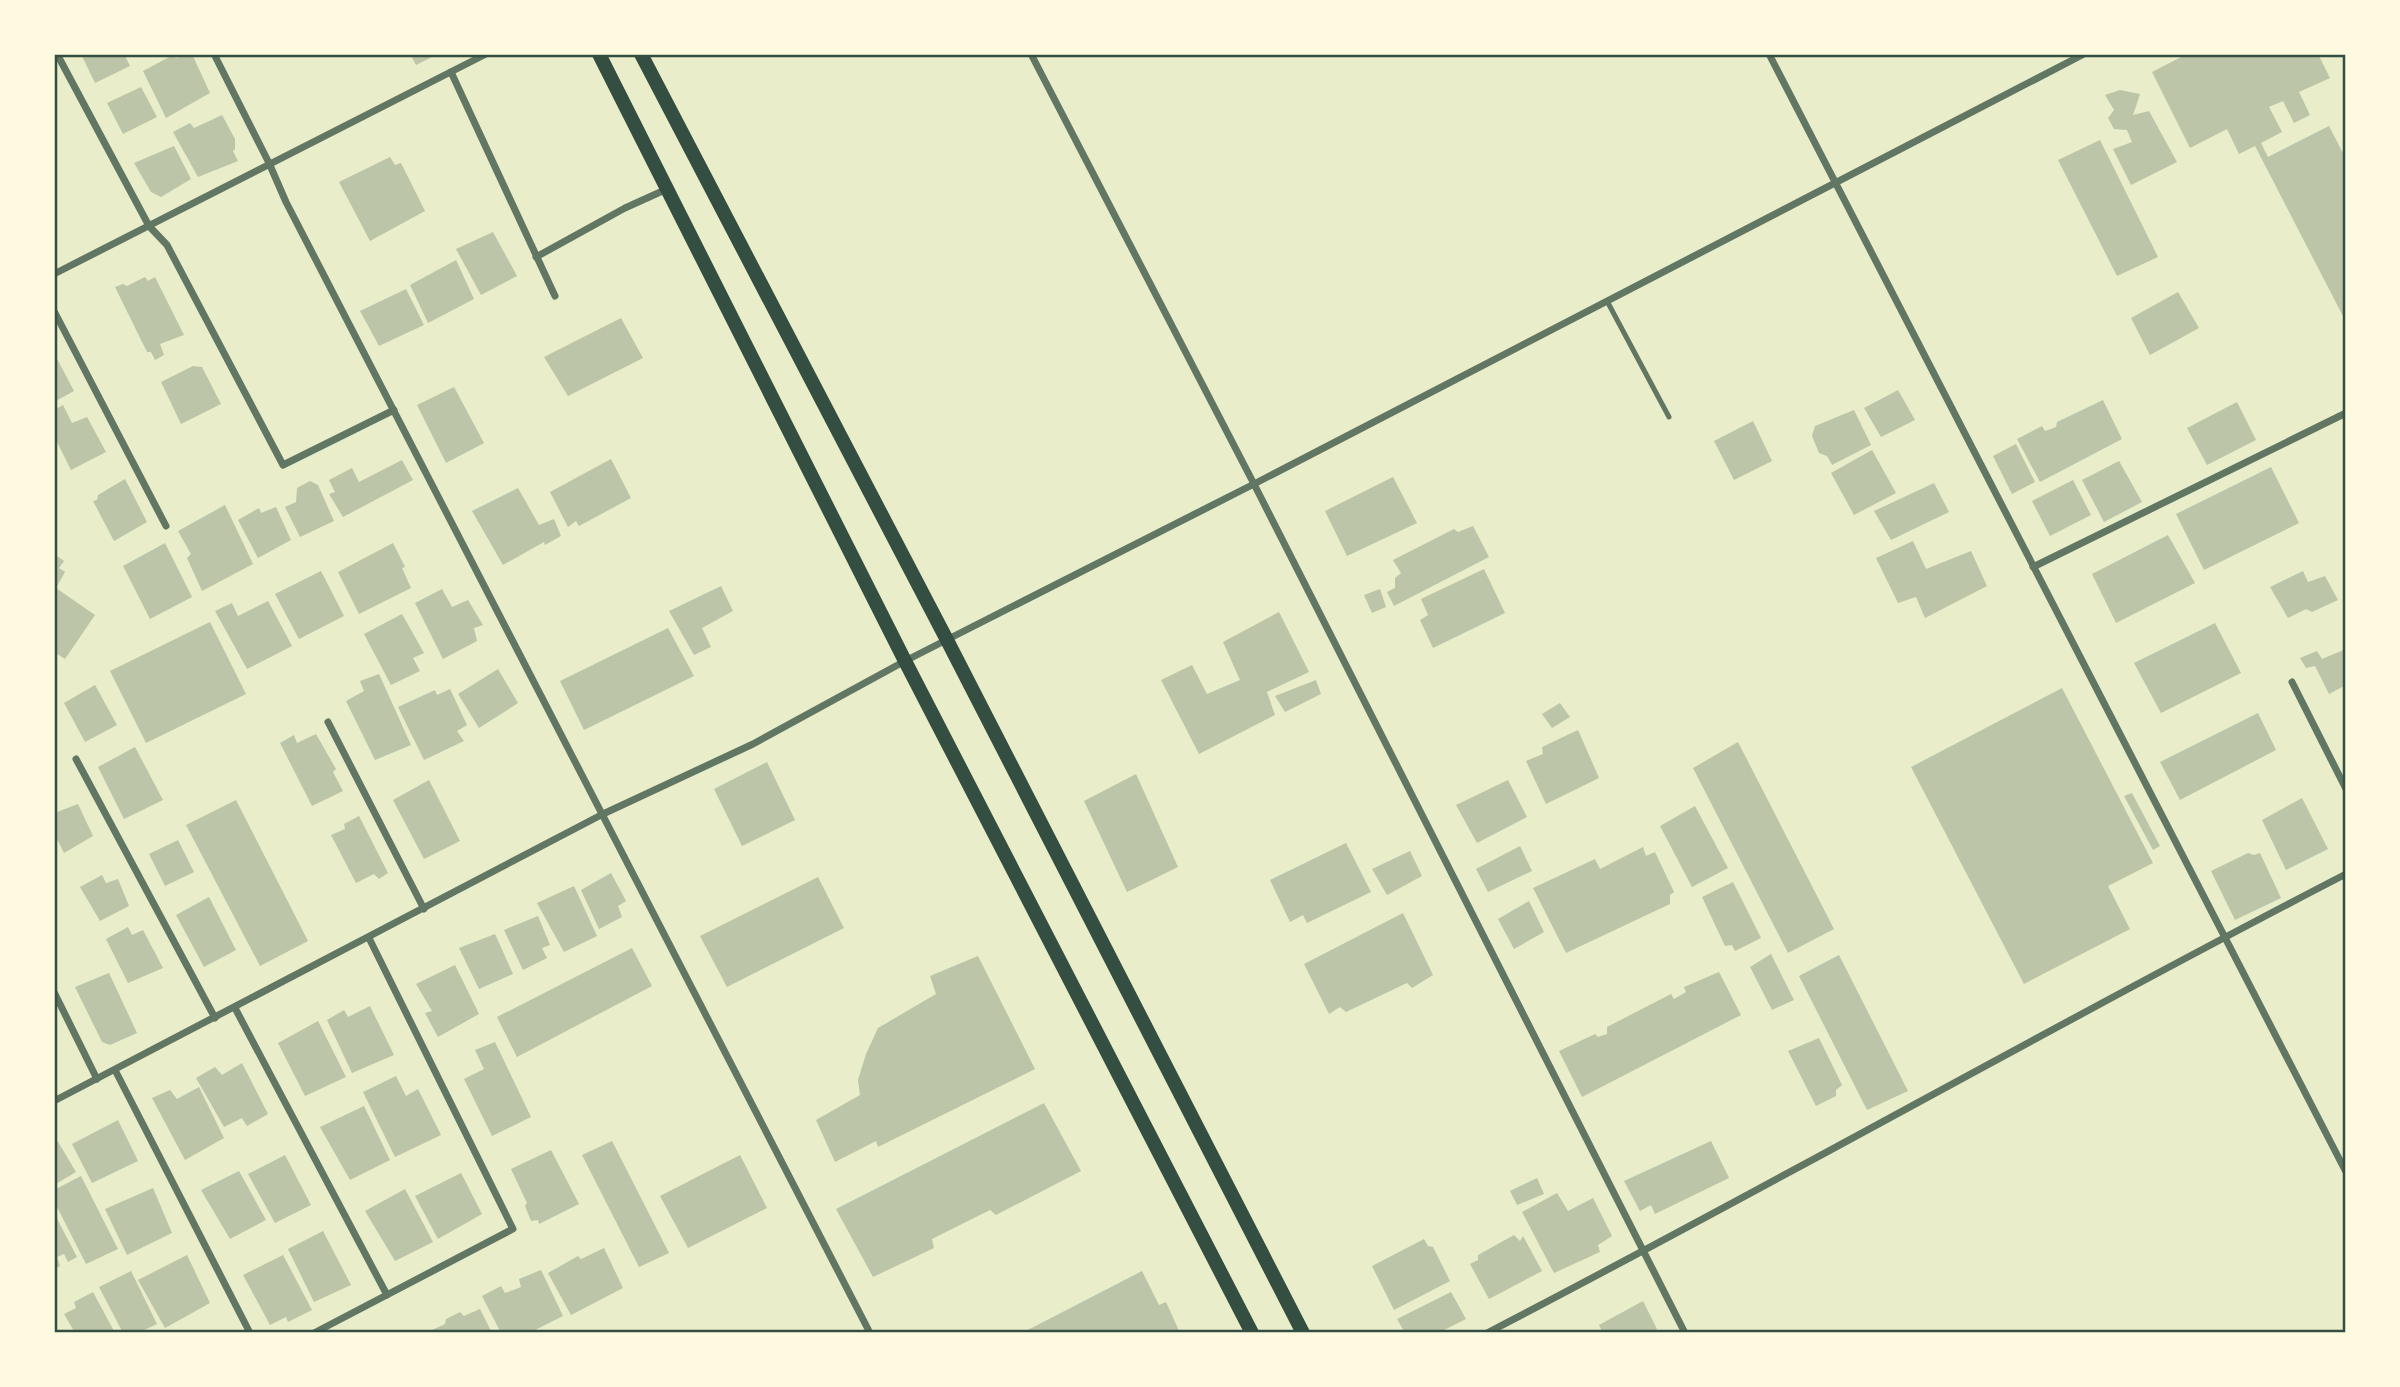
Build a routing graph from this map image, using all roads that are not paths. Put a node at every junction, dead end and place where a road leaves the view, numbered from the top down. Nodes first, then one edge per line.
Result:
1 (57, 54) edge
2 (214, 54) edge
3 (486, 54) edge
4 (599, 54) edge
5 (641, 54) edge
6 (1031, 54) edge
7 (1769, 54) edge
8 (2084, 54) edge
9 (451, 72) junction
10 (270, 163) junction
11 (1835, 183) junction
12 (667, 189) junction
13 (149, 226) junction
14 (536, 257) junction
15 (54, 274) edge
16 (555, 296) dead end
17 (1607, 301) junction
18 (54, 311) edge
19 (394, 410) junction
20 (2346, 413) edge
21 (1669, 417) dead end
22 (1254, 484) junction
23 (166, 526) dead end
24 (2033, 567) junction
25 (947, 640) junction
26 (905, 661) junction
27 (2292, 681) dead end
28 (328, 722) dead end
29 (76, 759) dead end
30 (2346, 789) edge
31 (603, 814) junction
32 (2346, 874) edge
33 (424, 909) junction
34 (2224, 937) junction
35 (369, 938) junction
36 (54, 992) edge
37 (234, 1008) junction
38 (215, 1018) junction
39 (116, 1070) junction
40 (97, 1079) junction
41 (54, 1101) edge
42 (2346, 1172) edge
43 (1643, 1252) junction
44 (387, 1295) junction
45 (250, 1333) edge
46 (314, 1333) edge
47 (870, 1333) edge
48 (1252, 1333) edge
49 (1303, 1333) edge
50 (1487, 1333) edge
51 (1685, 1333) edge

1 - 13 street
2 - 10 street
3 - 9 street
4 - 12 main road
5 - 25 main road
6 - 22 street
7 - 11 street
8 - 11 street
9 - 10 street
9 - 14 street
10 - 13 street
10 - 19 street
11 - 17 street
11 - 24 street
12 - 14 street
12 - 26 main road
13 - 15 street
13 - 19 street
14 - 16 street
17 - 21 lane
17 - 22 street
18 - 23 street
19 - 31 street
20 - 24 street
22 - 25 street
22 - 43 street
24 - 34 street
25 - 26 street
25 - 49 main road
26 - 31 street
26 - 48 main road
27 - 30 street
28 - 33 street
29 - 38 street
31 - 33 street
31 - 47 street
32 - 34 street
33 - 35 street
34 - 42 street
34 - 43 street
35 - 37 street
35 - 44 street
36 - 40 street
37 - 38 street
37 - 44 street
38 - 39 street
39 - 40 street
39 - 45 street
40 - 41 street
43 - 50 street
43 - 51 street
44 - 46 street

